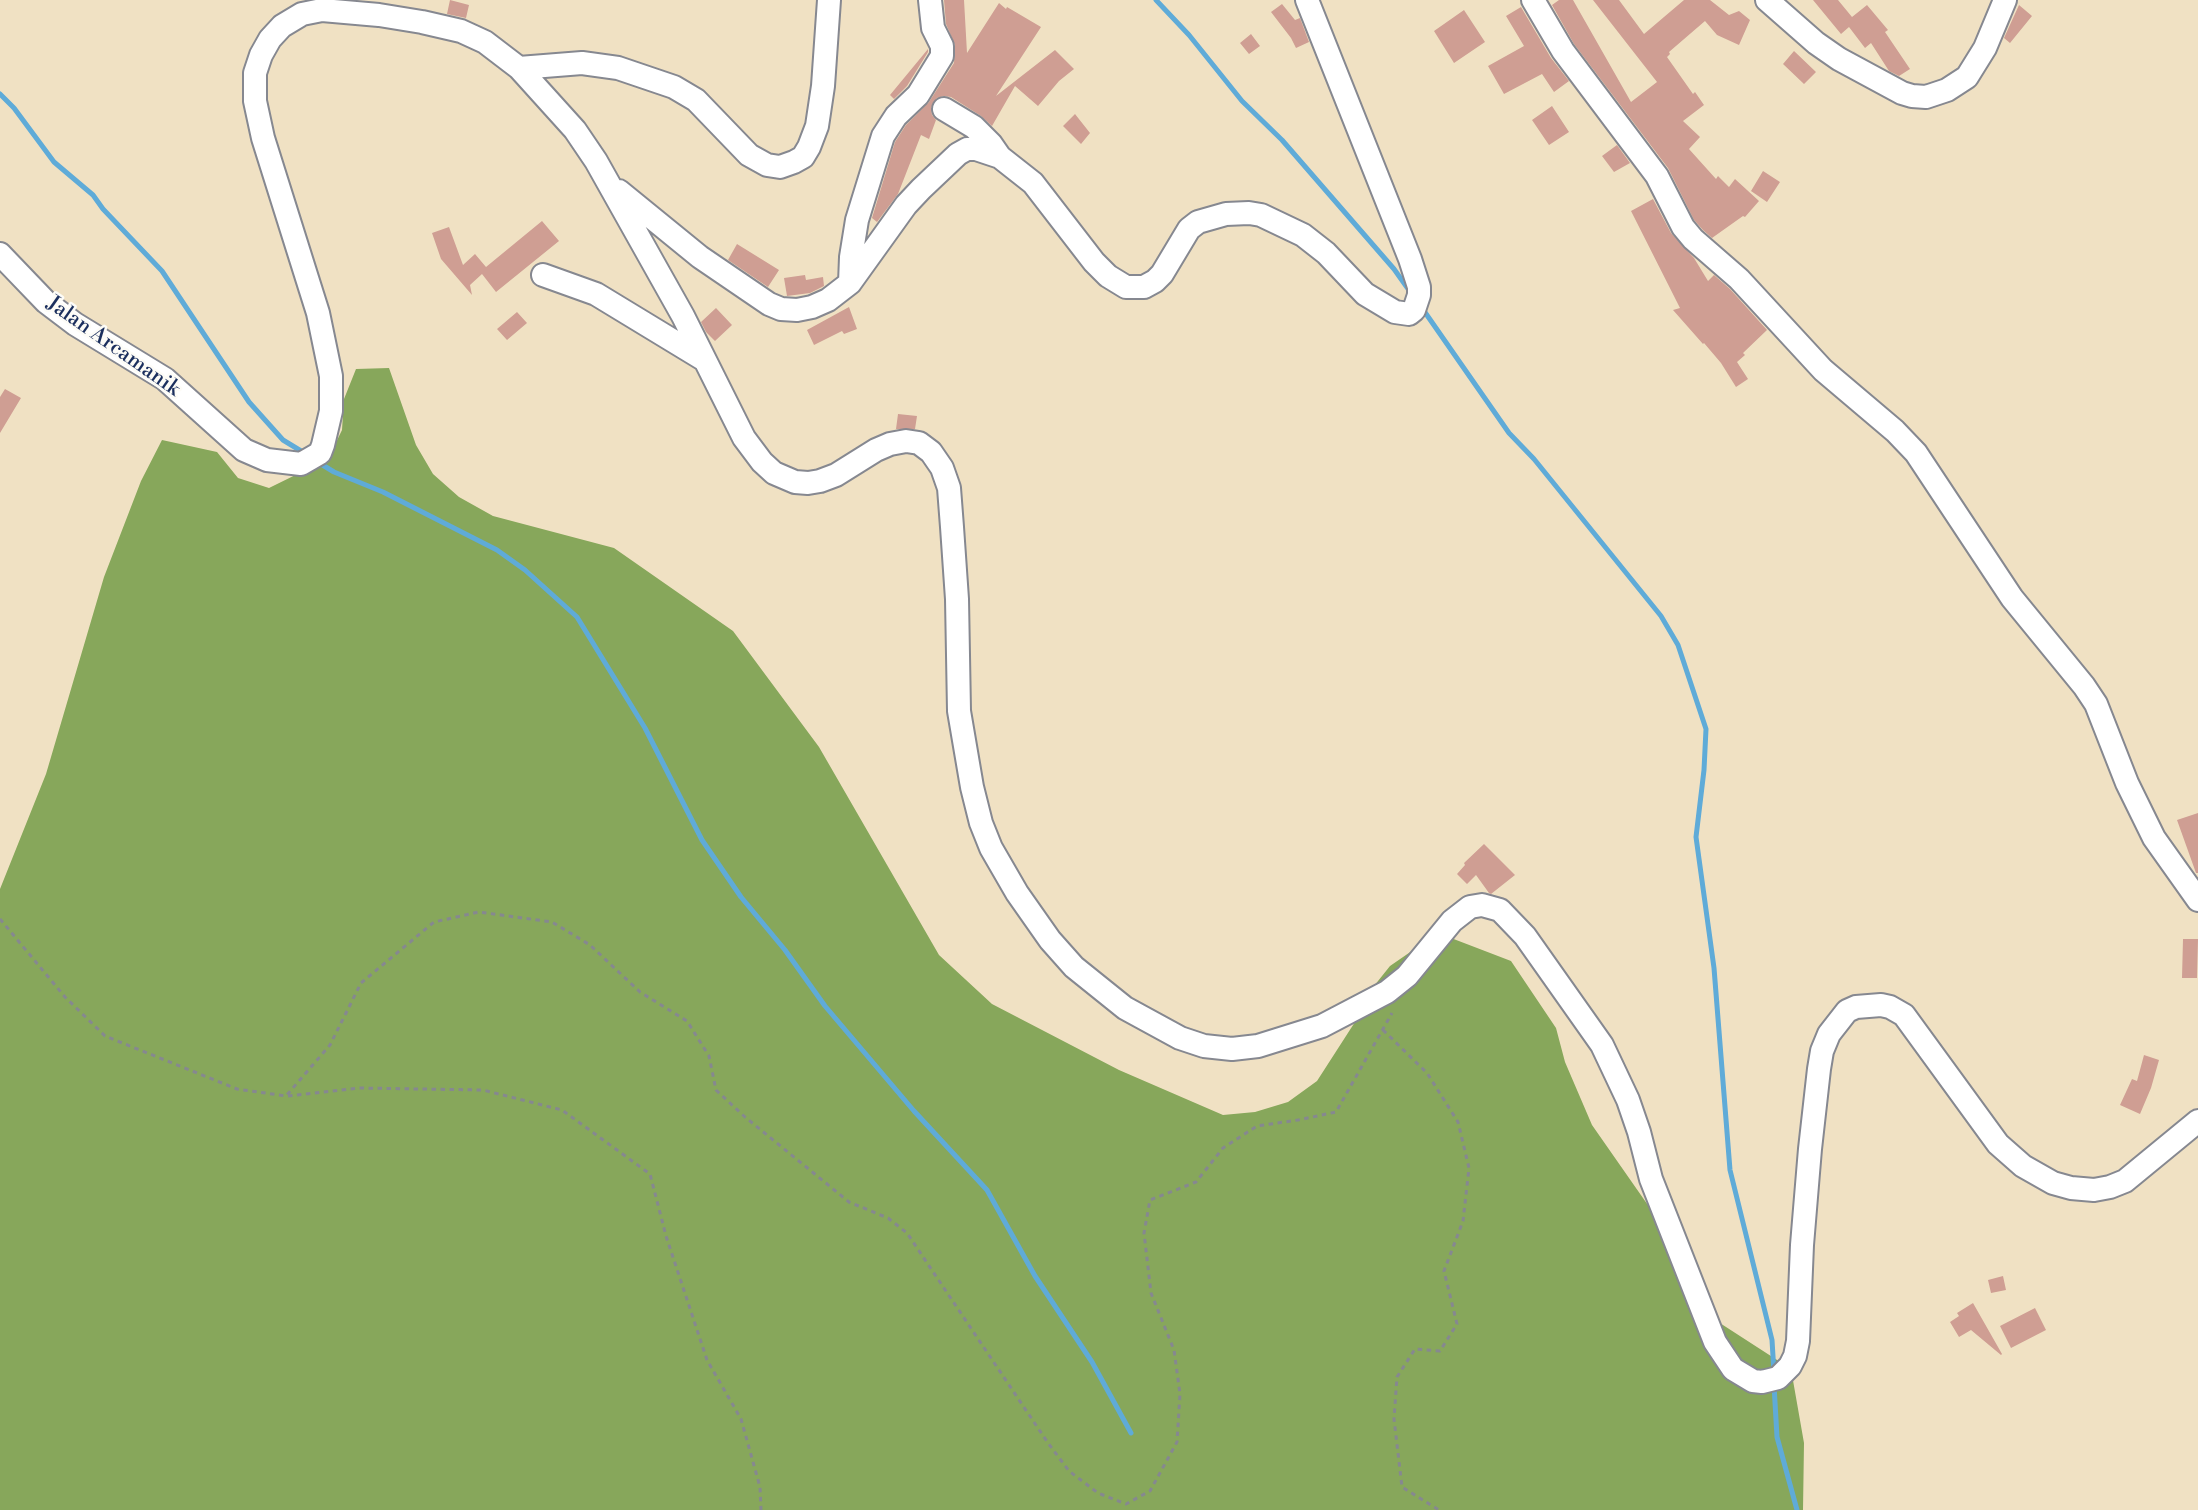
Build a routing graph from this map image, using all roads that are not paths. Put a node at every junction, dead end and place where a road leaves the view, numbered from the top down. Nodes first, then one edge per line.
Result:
1 (829, 0) edge
2 (930, 0) edge
3 (1307, 0) edge
4 (1533, 0) edge
5 (1767, 0) edge
6 (2005, 0) edge
7 (404, 10) edge
8 (519, 68) junction
9 (944, 110) dead end
10 (1000, 156) junction
11 (611, 185) junction
12 (0, 254) edge
13 (543, 275) dead end
14 (850, 283) junction
15 (704, 360) junction
16 (2198, 900) edge
17 (2198, 1122) edge

1 - 8 street
2 - 14 street
3 - 10 street
4 - 16 street
5 - 6 street
7 - 8 street
7 - 12 street, Jalan Arcamanik
8 - 11 street
9 - 10 street
10 - 14 street
11 - 14 street
11 - 15 street
13 - 15 street
15 - 17 street

